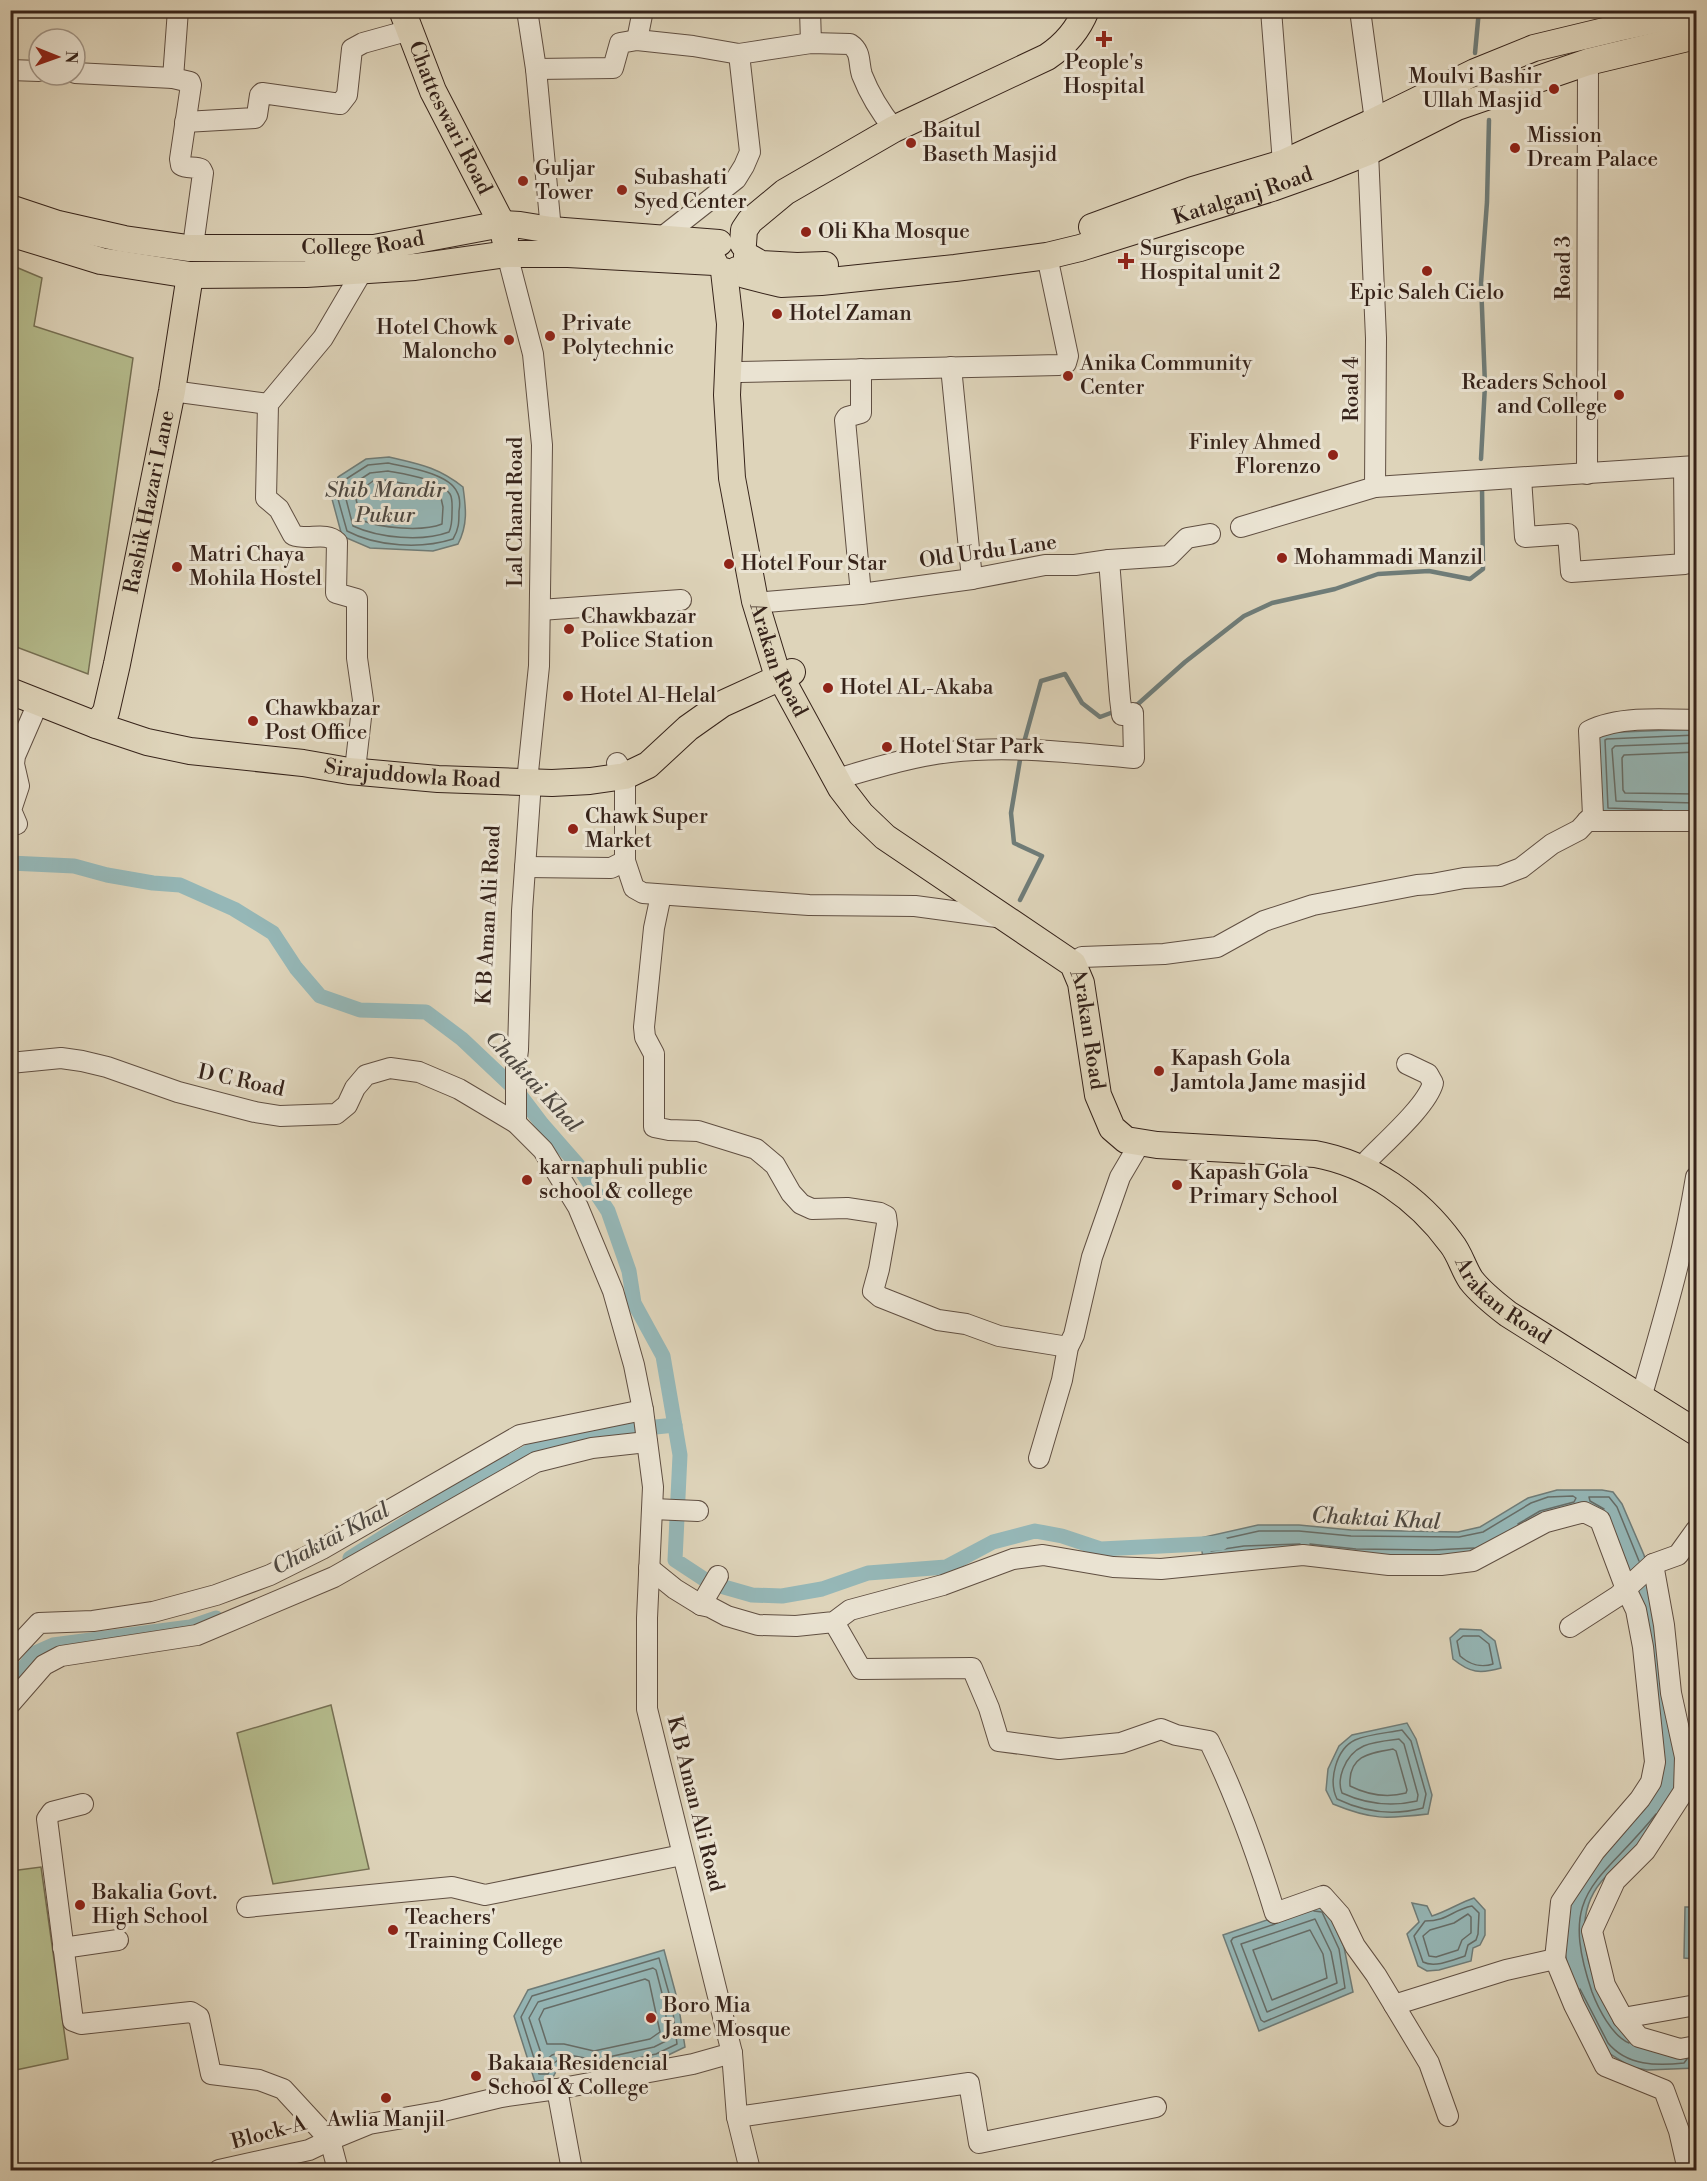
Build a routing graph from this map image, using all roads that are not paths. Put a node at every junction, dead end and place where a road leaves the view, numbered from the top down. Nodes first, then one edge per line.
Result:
1 (178, 10) edge
2 (527, 10) edge
3 (643, 10) edge
4 (810, 10) edge
5 (1067, 10) edge
6 (1086, 10) edge
7 (1271, 10) edge
8 (1360, 10) edge
9 (1696, 11) edge
10 (1615, 19) edge
11 (406, 20) edge
12 (1696, 36) edge
13 (637, 40) junction
14 (811, 43) junction
15 (739, 54) junction
16 (1588, 62) junction
17 (536, 69) junction
18 (10, 70) edge
19 (27, 71) edge
20 (87, 74) edge
21 (173, 78) junction
22 (1375, 121) junction
23 (185, 122) junction
24 (889, 123) junction
25 (1368, 152) junction
26 (1283, 163) junction
27 (10, 208) edge
28 (502, 224) junction
29 (551, 230) junction
30 (10, 233) edge
31 (662, 238) junction
32 (190, 248) junction
33 (507, 254) junction
34 (730, 255) junction
35 (1047, 256) junction
36 (363, 270) junction
37 (190, 275) junction
38 (768, 281) junction
39 (740, 307) junction
40 (951, 367) junction
41 (861, 369) junction
42 (740, 372) junction
43 (172, 390) junction
44 (268, 404) junction
45 (1690, 467) edge
46 (1587, 474) junction
47 (1521, 478) junction
48 (1376, 487) junction
49 (1241, 527) dead end
50 (1210, 534) dead end
51 (1108, 560) junction
52 (972, 579) junction
53 (861, 594) junction
54 (681, 600) dead end
55 (766, 602) junction
56 (540, 610) junction
57 (784, 670) junction
58 (10, 674) edge
59 (10, 691) edge
60 (36, 701) junction
61 (101, 719) junction
62 (1696, 720) edge
63 (356, 761) junction
64 (621, 769) junction
65 (847, 776) junction
66 (526, 778) junction
67 (1587, 821) junction
68 (1696, 821) edge
69 (17, 824) dead end
70 (625, 861) junction
71 (525, 867) junction
72 (661, 895) junction
73 (1003, 917) junction
74 (1077, 960) junction
75 (512, 1030) junction
76 (10, 1063) edge
77 (1407, 1064) dead end
78 (512, 1120) junction
79 (1140, 1143) junction
80 (1367, 1161) junction
81 (1696, 1177) edge
82 (1068, 1347) junction
83 (1643, 1390) junction
84 (643, 1410) junction
85 (1696, 1413) edge
86 (1696, 1432) edge
87 (647, 1442) junction
88 (1039, 1458) dead end
89 (652, 1509) junction
90 (698, 1511) dead end
91 (1696, 1530) edge
92 (1653, 1564) junction
93 (649, 1568) junction
94 (718, 1576) dead end
95 (1627, 1587) junction
96 (701, 1605) junction
97 (834, 1622) junction
98 (1570, 1627) dead end
99 (10, 1654) edge
100 (10, 1704) edge
101 (1691, 1756) edge
102 (83, 1804) dead end
103 (682, 1855) junction
104 (247, 1907) dead end
105 (118, 1940) dead end
106 (63, 1948) junction
107 (1555, 1959) junction
108 (1394, 2005) junction
109 (1696, 2005) edge
110 (1623, 2019) junction
111 (1696, 2046) edge
112 (732, 2053) junction
113 (556, 2089) junction
114 (1156, 2107) dead end
115 (1448, 2115) dead end
116 (737, 2117) junction
117 (330, 2140) junction
118 (219, 2170) edge
119 (338, 2170) edge
120 (572, 2170) edge
121 (750, 2170) edge
122 (1688, 2170) edge

1 - 21 street
2 - 17 street
3 - 13 street
4 - 14 street
5 - 24 main road
6 - 24 main road
7 - 26 street
8 - 22 street
9 - 10 main road, Katalganj Road
10 - 22 main road, Katalganj Road
11 - 23 street
11 - 28 main road, Chatteswari Road
12 - 16 main road, Katalganj Road
13 - 15 street
13 - 17 street
14 - 15 street
14 - 24 street
15 - 31 street
16 - 25 main road, Katalganj Road
16 - 46 street, Road 3
17 - 29 street
18 - 19 street
20 - 21 street
21 - 23 street
22 - 26 main road, Katalganj Road
23 - 32 street
24 - 34 main road
25 - 35 main road, Katalganj Road
25 - 48 street, Road 4
26 - 34 main road, Katalganj Road
27 - 32 main road, College Road
28 - 29 main road, College Road
28 - 32 main road, College Road
28 - 33 main road, Chatteswari Road
29 - 31 main road, College Road
30 - 37 main road, College Road
31 - 34 main road, College Road
33 - 34 main road, College Road
33 - 36 main road, College Road
33 - 56 street, Lal Chand Road
34 - 38 main road, Katalganj Road
34 - 39 main road, Arakan Road
34 - 57 main road, Arakan Road
35 - 38 main road, Katalganj Road
35 - 40 street
36 - 37 main road, College Road
36 - 44 street
37 - 43 main road, Rashik Hazari Lane
38 - 39 main road
39 - 42 main road, Arakan Road
40 - 41 street
40 - 52 street
41 - 42 street
41 - 53 street
42 - 55 main road, Arakan Road
43 - 44 street
43 - 61 main road, Rashik Hazari Lane
44 - 63 street
45 - 46 street
45 - 47 street
46 - 47 street
47 - 48 street
48 - 49 street
50 - 51 street, Old Urdu Lane
51 - 52 street, Old Urdu Lane
51 - 65 street
52 - 53 street, Old Urdu Lane
53 - 55 street, Old Urdu Lane
54 - 56 street
55 - 57 main road, Arakan Road
56 - 66 street, Lal Chand Road
57 - 64 main road, Sirajuddowla Road
57 - 65 main road, Arakan Road
57 - 73 main road, Arakan Road
58 - 61 main road, Sirajuddowla Road
59 - 60 main road, Sirajuddowla Road
60 - 61 main road, Sirajuddowla Road
60 - 69 street
61 - 63 main road, Sirajuddowla Road
61 - 66 main road, Sirajuddowla Road
62 - 67 street
63 - 66 main road, Sirajuddowla Road
64 - 66 main road, Sirajuddowla Road
64 - 70 street
65 - 74 main road, Arakan Road
66 - 71 street, K B Aman Ali Road
66 - 75 street, K B Aman Ali Road
67 - 68 street
67 - 74 street
70 - 71 street
70 - 72 street
71 - 75 street, K B Aman Ali Road
72 - 73 street
72 - 82 street
73 - 74 main road, Arakan Road
74 - 79 main road, Arakan Road
74 - 80 main road, Arakan Road
75 - 78 street, K B Aman Ali Road
76 - 78 street, D C Road
77 - 80 street
78 - 84 street
79 - 82 street
79 - 83 main road, Arakan Road
80 - 83 main road, Arakan Road
81 - 83 street
82 - 88 street
83 - 85 main road, Arakan Road
83 - 86 main road, Arakan Road
84 - 87 street, K B Aman Ali Road
84 - 99 street
87 - 89 street, K B Aman Ali Road
87 - 100 street
89 - 90 street
89 - 93 street, K B Aman Ali Road
91 - 92 street
92 - 95 street
92 - 101 street
93 - 96 street
93 - 103 street, K B Aman Ali Road
94 - 96 street
95 - 97 street
95 - 98 street
95 - 107 street
96 - 97 street
97 - 108 street
101 - 110 street
102 - 106 street
103 - 104 street
103 - 112 street, K B Aman Ali Road
105 - 106 street
106 - 117 street
107 - 108 street
107 - 122 street
108 - 115 street
109 - 110 street
110 - 111 street
112 - 113 street, Block-A
112 - 116 street, K B Aman Ali Road
113 - 117 street, Block-A
113 - 120 street
114 - 116 street
116 - 121 street, K B Aman Ali Road
117 - 118 street, Block-A
117 - 119 street

